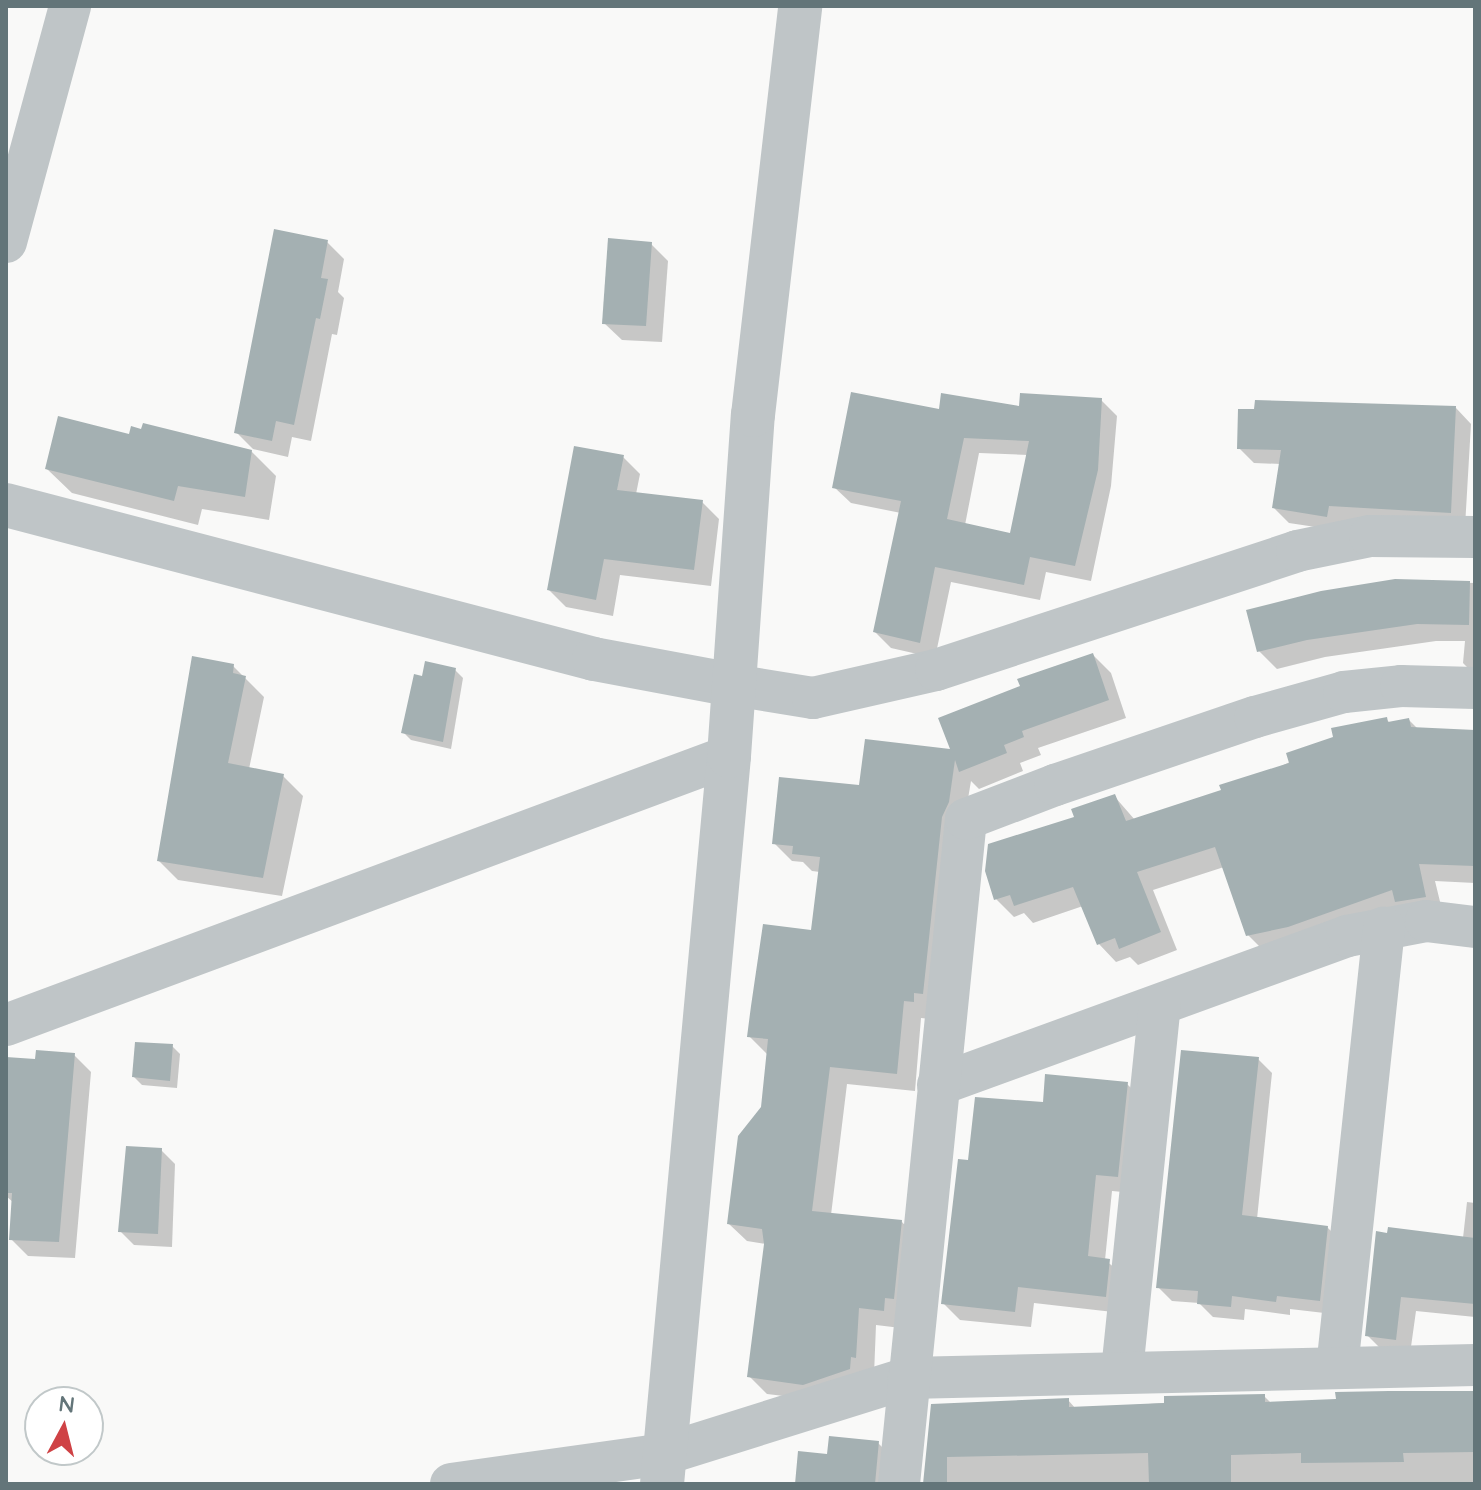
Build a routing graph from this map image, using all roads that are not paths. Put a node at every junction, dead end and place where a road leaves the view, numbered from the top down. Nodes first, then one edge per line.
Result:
1 (70, 6) edge
2 (800, 6) edge
3 (6, 242) edge
4 (6, 505) edge
5 (1475, 537) edge
6 (733, 685) junction
7 (1475, 688) edge
8 (729, 756) junction
9 (1384, 927) junction
10 (1475, 927) edge
11 (1160, 1006) junction
12 (6, 1025) edge
13 (938, 1085) junction
14 (1475, 1365) edge
15 (1337, 1368) junction
16 (1122, 1371) junction
17 (908, 1378) junction
18 (663, 1469) edge
19 (451, 1484) edge
20 (899, 1484) edge

1 - 3 street
2 - 6 street
4 - 6 street
5 - 6 street
6 - 8 street
7 - 13 street
8 - 12 street
8 - 18 street
9 - 10 street
9 - 11 street
9 - 15 street
11 - 13 street
11 - 16 street
13 - 17 street
14 - 15 street
15 - 16 street
16 - 17 street
17 - 18 street
17 - 20 street
18 - 19 street

